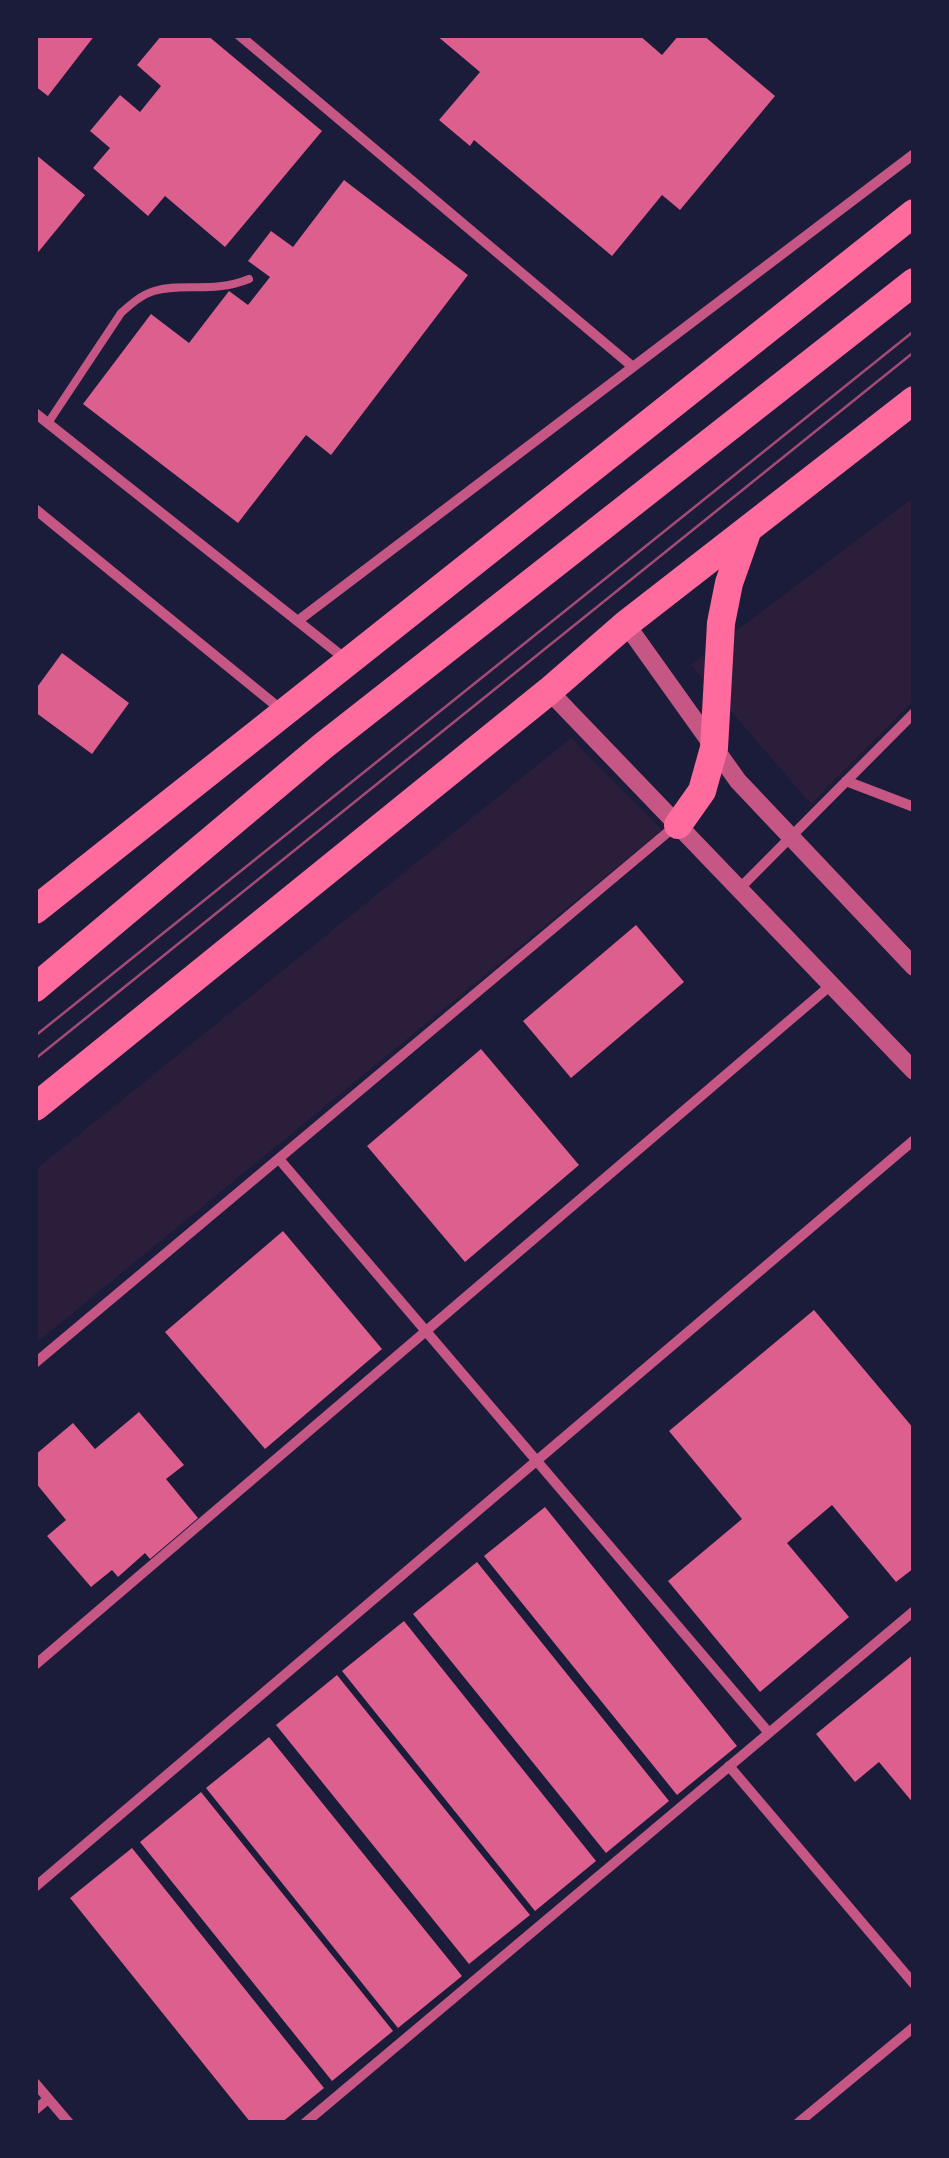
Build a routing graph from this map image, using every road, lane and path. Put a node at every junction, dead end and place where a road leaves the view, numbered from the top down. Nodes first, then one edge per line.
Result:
1 (239, 35) edge
2 (914, 154) edge
3 (914, 214) edge
4 (249, 280) dead end
5 (914, 282) edge
6 (633, 367) junction
7 (914, 400) edge
8 (35, 413) edge
9 (48, 423) junction
10 (35, 510) edge
11 (746, 532) junction
12 (299, 620) junction
13 (626, 624) junction
14 (349, 662) junction
15 (549, 691) junction
16 (914, 712) edge
17 (284, 713) junction
18 (714, 748) junction
19 (846, 780) junction
20 (914, 807) edge
21 (678, 824) junction
22 (793, 835) junction
23 (739, 888) junction
24 (35, 910) edge
25 (914, 967) edge
26 (831, 985) junction
27 (35, 988) edge
28 (914, 1071) edge
29 (35, 1107) edge
30 (914, 1140) edge
31 (279, 1159) junction
32 (426, 1331) junction
33 (35, 1363) edge
34 (537, 1460) junction
35 (914, 1611) edge
36 (35, 1665) edge
37 (770, 1732) junction
38 (729, 1766) junction
39 (35, 1887) edge
40 (914, 1984) edge
41 (914, 2027) edge
42 (35, 2083) edge
43 (48, 2099) junction
44 (35, 2110) edge
45 (69, 2123) edge
46 (305, 2123) edge
47 (798, 2123) edge

1 - 6 street
2 - 6 street
3 - 14 highway
4 - 9 lane
5 - 27 highway
6 - 12 street
7 - 11 highway
8 - 9 street
9 - 12 street
10 - 17 street
11 - 13 highway
11 - 18 highway
12 - 14 street
13 - 15 highway
13 - 18 street
14 - 17 highway
15 - 21 street
15 - 29 highway
16 - 19 street
17 - 24 highway
18 - 21 highway
18 - 22 street
19 - 20 street
19 - 22 street
21 - 23 street
21 - 31 street
22 - 23 street
22 - 25 street
23 - 26 street
26 - 28 street
26 - 32 street
30 - 34 street
31 - 32 street
31 - 33 street
32 - 34 street
32 - 36 street
34 - 37 street
34 - 39 street
35 - 37 street
37 - 38 street
38 - 40 street
38 - 46 street
41 - 47 street
42 - 43 street
43 - 44 street
43 - 45 street

